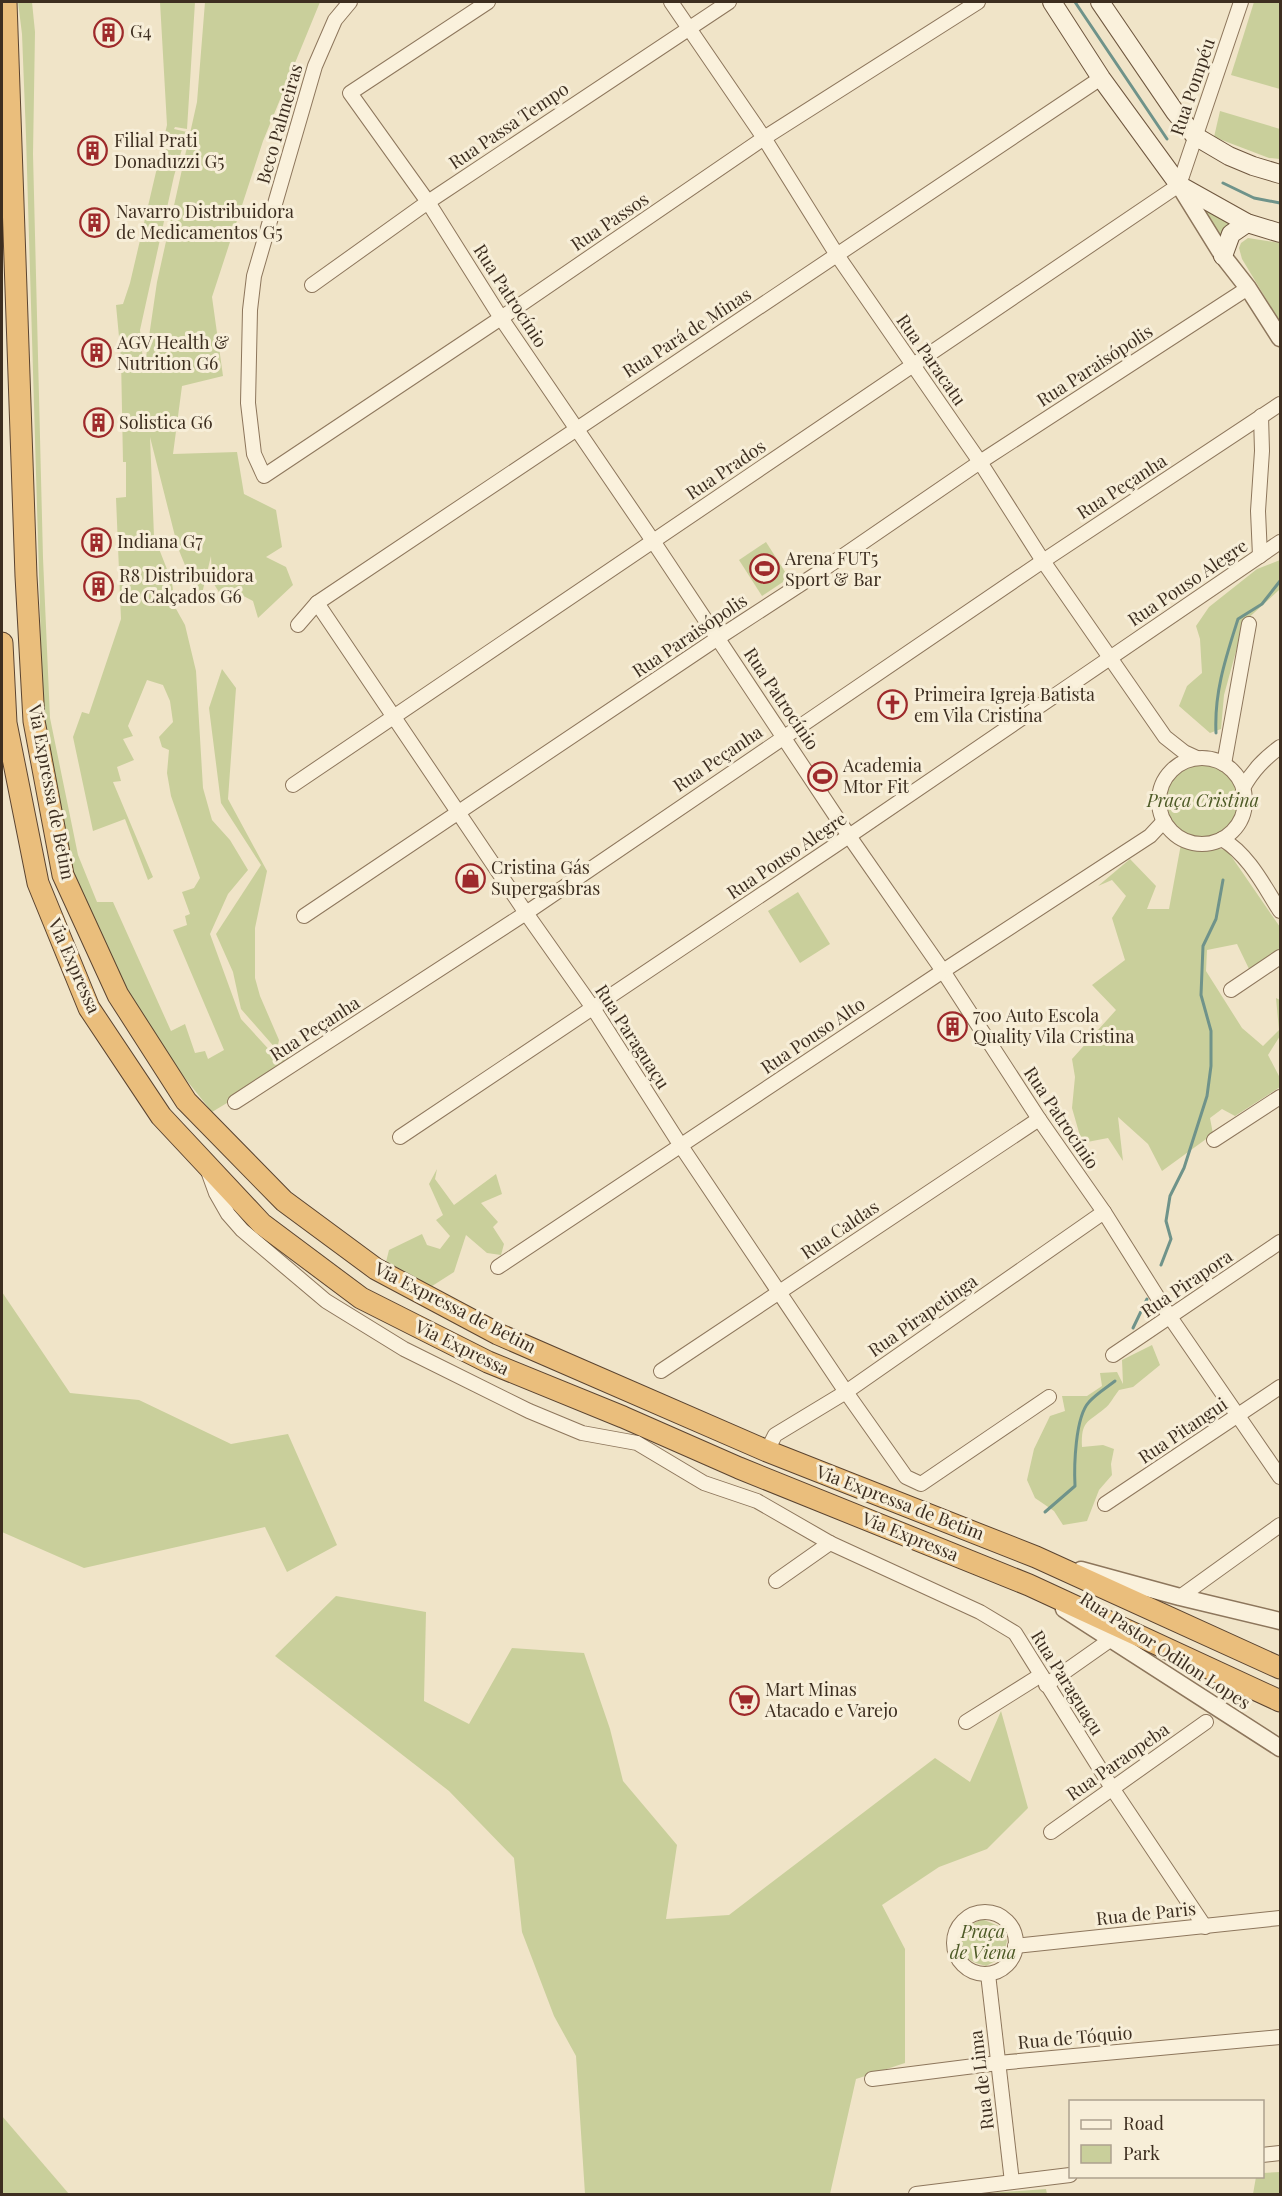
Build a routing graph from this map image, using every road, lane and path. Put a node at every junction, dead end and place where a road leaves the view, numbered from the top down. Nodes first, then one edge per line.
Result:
1 (6, 2) edge
2 (350, 2) edge
3 (488, 2) edge
4 (671, 2) edge
5 (729, 2) edge
6 (978, 2) edge
7 (1052, 2) edge
8 (1100, 2) edge
9 (1241, 2) edge
10 (688, 28) junction
11 (1101, 78) junction
12 (1195, 136) junction
13 (764, 138) junction
14 (1281, 174) edge
15 (1179, 185) junction
16 (428, 202) junction
17 (1247, 223) junction
18 (1281, 233) edge
19 (837, 255) junction
20 (1222, 256) junction
21 (312, 285) dead end
22 (1248, 288) junction
23 (501, 318) junction
24 (1281, 338) edge
25 (912, 366) junction
26 (1281, 404) edge
27 (1261, 416) junction
28 (576, 428) junction
29 (980, 462) junction
30 (264, 476) joint
31 (653, 541) junction
32 (1281, 542) edge
33 (1260, 556) junction
34 (1043, 561) junction
35 (317, 603) junction
36 (1249, 624) dead end
37 (298, 625) dead end
38 (718, 638) junction
39 (2, 643) edge
40 (1112, 657) junction
41 (392, 716) junction
42 (784, 736) junction
43 (1165, 737) junction
44 (1281, 747) edge
45 (1197, 758) junction
46 (1263, 760) junction
47 (1226, 765) junction
48 (1171, 772) junction
49 (293, 785) dead end
50 (1243, 788) junction
51 (459, 813) junction
52 (1164, 821) junction
53 (1236, 828) junction
54 (1175, 833) junction
55 (849, 836) junction
56 (1150, 836) junction
57 (1222, 839) junction
58 (1246, 860) junction
59 (1281, 912) edge
60 (526, 913) junction
61 (304, 916) dead end
62 (1281, 957) edge
63 (943, 971) junction
64 (1231, 990) dead end
65 (593, 1008) junction
66 (1281, 1097) edge
67 (235, 1102) dead end
68 (1039, 1119) junction
69 (400, 1137) dead end
70 (1214, 1140) dead end
71 (681, 1146) junction
72 (206, 1164) junction
73 (1104, 1212) junction
74 (1281, 1242) edge
75 (498, 1267) dead end
76 (780, 1292) junction
77 (1170, 1317) junction
78 (1113, 1355) dead end
79 (661, 1371) dead end
80 (1281, 1387) edge
81 (846, 1392) junction
82 (1049, 1397) dead end
83 (1239, 1415) junction
84 (643, 1426) junction
85 (582, 1432) junction
86 (767, 1451) junction
87 (1281, 1477) edge
88 (1105, 1504) dead end
89 (1281, 1525) edge
90 (830, 1543) junction
91 (1036, 1557) junction
92 (776, 1581) dead end
93 (1029, 1585) junction
94 (1180, 1597) junction
95 (1281, 1621) edge
96 (1110, 1640) junction
97 (1281, 1668) edge
98 (1043, 1680) junction
99 (1281, 1701) edge
100 (966, 1722) dead end
101 (1206, 1722) dead end
102 (1281, 1748) edge
103 (1112, 1788) junction
104 (1051, 1832) dead end
105 (1281, 1918) edge
106 (1205, 1927) junction
107 (1016, 1946) junction
108 (988, 1974) junction
109 (1281, 2037) edge
110 (998, 2063) junction
111 (872, 2079) dead end
112 (1281, 2153) edge
113 (1264, 2155) edge
114 (1069, 2175) edge
115 (1012, 2182) junction
116 (916, 2194) edge

1 - 86 highway, Via Expressa de Betim
2 - 30 street, Beco Palmeiras
3 - 16 street, Rua Patrocínio
4 - 10 street, Rua Paracatu
5 - 10 street, Rua Passa Tempo
6 - 13 street, Rua Passos
7 - 11 main road
8 - 12 main road
9 - 12 street, Rua Pompéu
10 - 13 street, Rua Paracatu
10 - 16 street, Rua Passa Tempo
11 - 15 main road
11 - 19 street, Rua Pará de Minas
12 - 14 main road
12 - 15 street, Rua Pompéu
13 - 19 street, Rua Paracatu
13 - 23 street, Rua Passos
15 - 17 main road
15 - 20 street
15 - 25 street, Rua Prados
16 - 21 street, Rua Passa Tempo
16 - 23 street, Rua Patrocínio
17 - 18 main road
17 - 20 main road
19 - 25 street, Rua Paracatu
19 - 28 street, Rua Pará de Minas
20 - 22 street
22 - 24 street
22 - 29 street, Rua Paraisópolis
23 - 28 street, Rua Patrocínio
23 - 30 street, Rua Passos
25 - 29 street, Rua Paracatu
25 - 31 street, Rua Prados
26 - 27 street, Rua Peçanha
27 - 33 street
27 - 34 street, Rua Peçanha
28 - 31 street, Rua Patrocínio
28 - 35 street, Rua Pará de Minas
29 - 34 street, Rua Paracatu
29 - 38 street, Rua Paraisópolis
31 - 38 street, Rua Patrocínio
31 - 41 street, Rua Prados
32 - 33 street, Rua Pouso Alegre
33 - 40 street, Rua Pouso Alegre
34 - 40 street, Rua Paracatu
34 - 42 street, Rua Peçanha
35 - 37 street, Rua Pará de Minas
35 - 41 street, Rua Paraguaçu
36 - 47 street
38 - 42 street, Rua Patrocínio
38 - 51 street, Rua Paraisópolis
39 - 72 highway, Via Expressa
40 - 43 street, Rua Paracatu
40 - 55 street, Rua Pouso Alegre
41 - 49 street, Rua Prados
41 - 51 street, Rua Paraguaçu
42 - 55 street, Rua Patrocínio
42 - 60 street, Rua Peçanha
43 - 45 street, Rua Paracatu
43 - 48 street, Rua Paracatu
44 - 46 street
45 - 47 street
45 - 48 street
46 - 47 street
46 - 50 street
47 - 50 street
48 - 52 street
50 - 53 street
51 - 60 street, Rua Paraguaçu
51 - 61 street, Rua Paraisópolis
52 - 54 street
52 - 56 street, Rua Pouso Alto
53 - 57 street
53 - 58 street
54 - 56 street, Rua Pouso Alto
54 - 57 street
55 - 63 street, Rua Patrocínio
55 - 65 street, Rua Pouso Alegre
56 - 63 street, Rua Pouso Alto
57 - 58 street
58 - 59 street
60 - 65 street, Rua Paraguaçu
60 - 67 street, Rua Peçanha
62 - 64 street
63 - 68 street, Rua Patrocínio
63 - 71 street, Rua Pouso Alto
65 - 69 street, Rua Pouso Alegre
65 - 71 street, Rua Paraguaçu
66 - 70 street
68 - 73 street, Rua Patrocínio
68 - 76 street, Rua Caldas
71 - 75 street, Rua Pouso Alto
71 - 76 street, Rua Paraguaçu
72 - 84 highway, Via Expressa
72 - 85 street, Rua Paraguaçu
73 - 77 street, Rua Patrocínio
73 - 81 street, Rua Pirapetinga
74 - 77 street, Rua Pirapora
76 - 79 street, Rua Caldas
76 - 81 street, Rua Paraguaçu
77 - 78 street, Rua Pirapora
77 - 83 street, Rua Patrocínio
80 - 83 street, Rua Pitangui
81 - 82 street, Rua Paraguaçu
81 - 86 street, Rua Pirapetinga
83 - 87 street, Rua Patrocínio
83 - 88 street, Rua Pitangui
84 - 85 street
84 - 93 highway, Via Expressa
85 - 90 street, Rua Paraguaçu
86 - 91 highway, Via Expressa de Betim
89 - 94 street
90 - 92 street
90 - 98 street, Rua Paraguaçu
91 - 94 street
91 - 97 highway, Via Expressa de Betim
93 - 96 street, Rua Pastor Odilon Lopes
93 - 99 highway, Via Expressa
94 - 95 street
96 - 98 street
96 - 102 street, Rua Pastor Odilon Lopes
98 - 100 street
98 - 103 street, Rua Paraguaçu
101 - 103 street, Rua Paraopeba
103 - 104 street, Rua Paraopeba
103 - 106 street, Rua Paraguaçu
105 - 106 street, Rua de Paris
106 - 107 street, Rua de Paris
107 - 108 street
107 - 108 street
108 - 110 street, Rua de Lima
109 - 110 street, Rua de Tóquio
110 - 111 street, Rua de Tóquio
110 - 115 street, Rua de Lima
112 - 113 street
114 - 115 street
115 - 116 street

